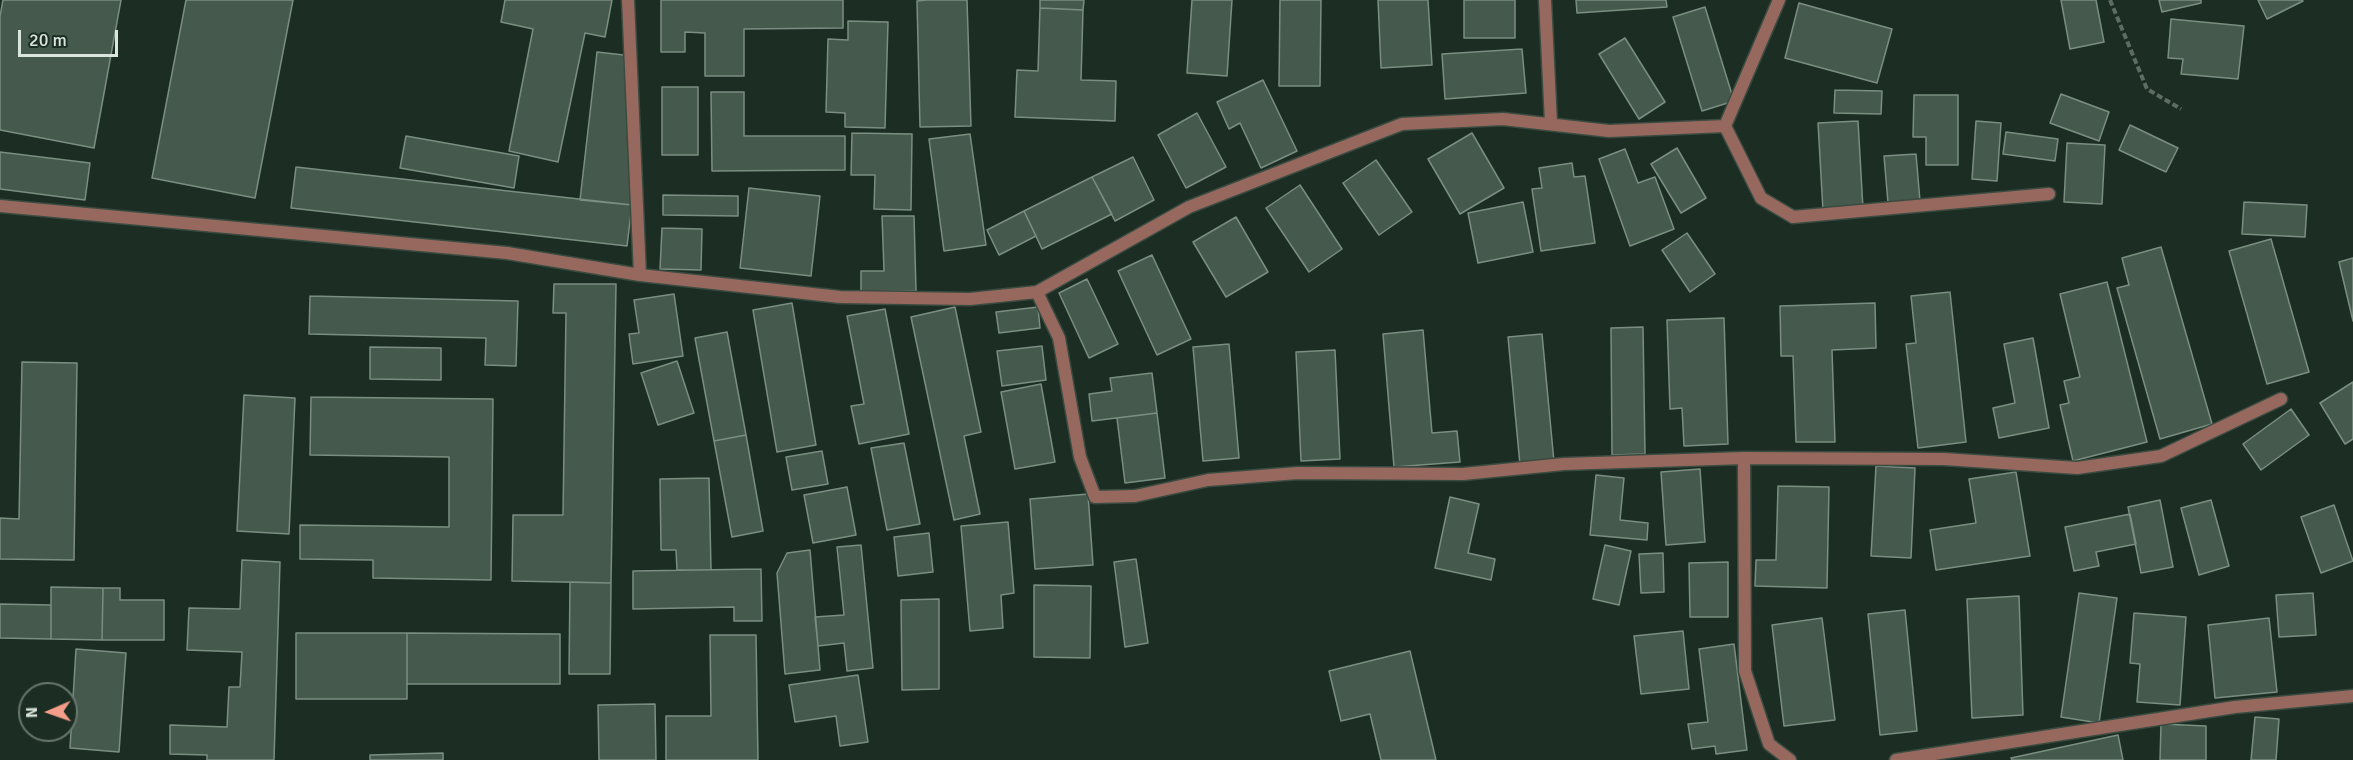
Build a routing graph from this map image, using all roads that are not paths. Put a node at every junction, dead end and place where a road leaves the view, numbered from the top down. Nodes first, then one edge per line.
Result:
1 (628, 0) edge
2 (1545, 0) edge
3 (1779, 0) edge
4 (1551, 123) junction
5 (1725, 126) junction
6 (2049, 195) dead end
7 (0, 206) edge
8 (640, 275) junction
9 (1036, 292) junction
10 (2281, 399) dead end
11 (1744, 458) junction
12 (2353, 696) edge
13 (1790, 760) edge
14 (1896, 760) edge

1 - 8 street
2 - 4 street
3 - 5 street
4 - 5 street
4 - 9 street
5 - 6 street
7 - 8 street
8 - 9 street
9 - 11 street
10 - 11 street
11 - 13 street
12 - 14 street

